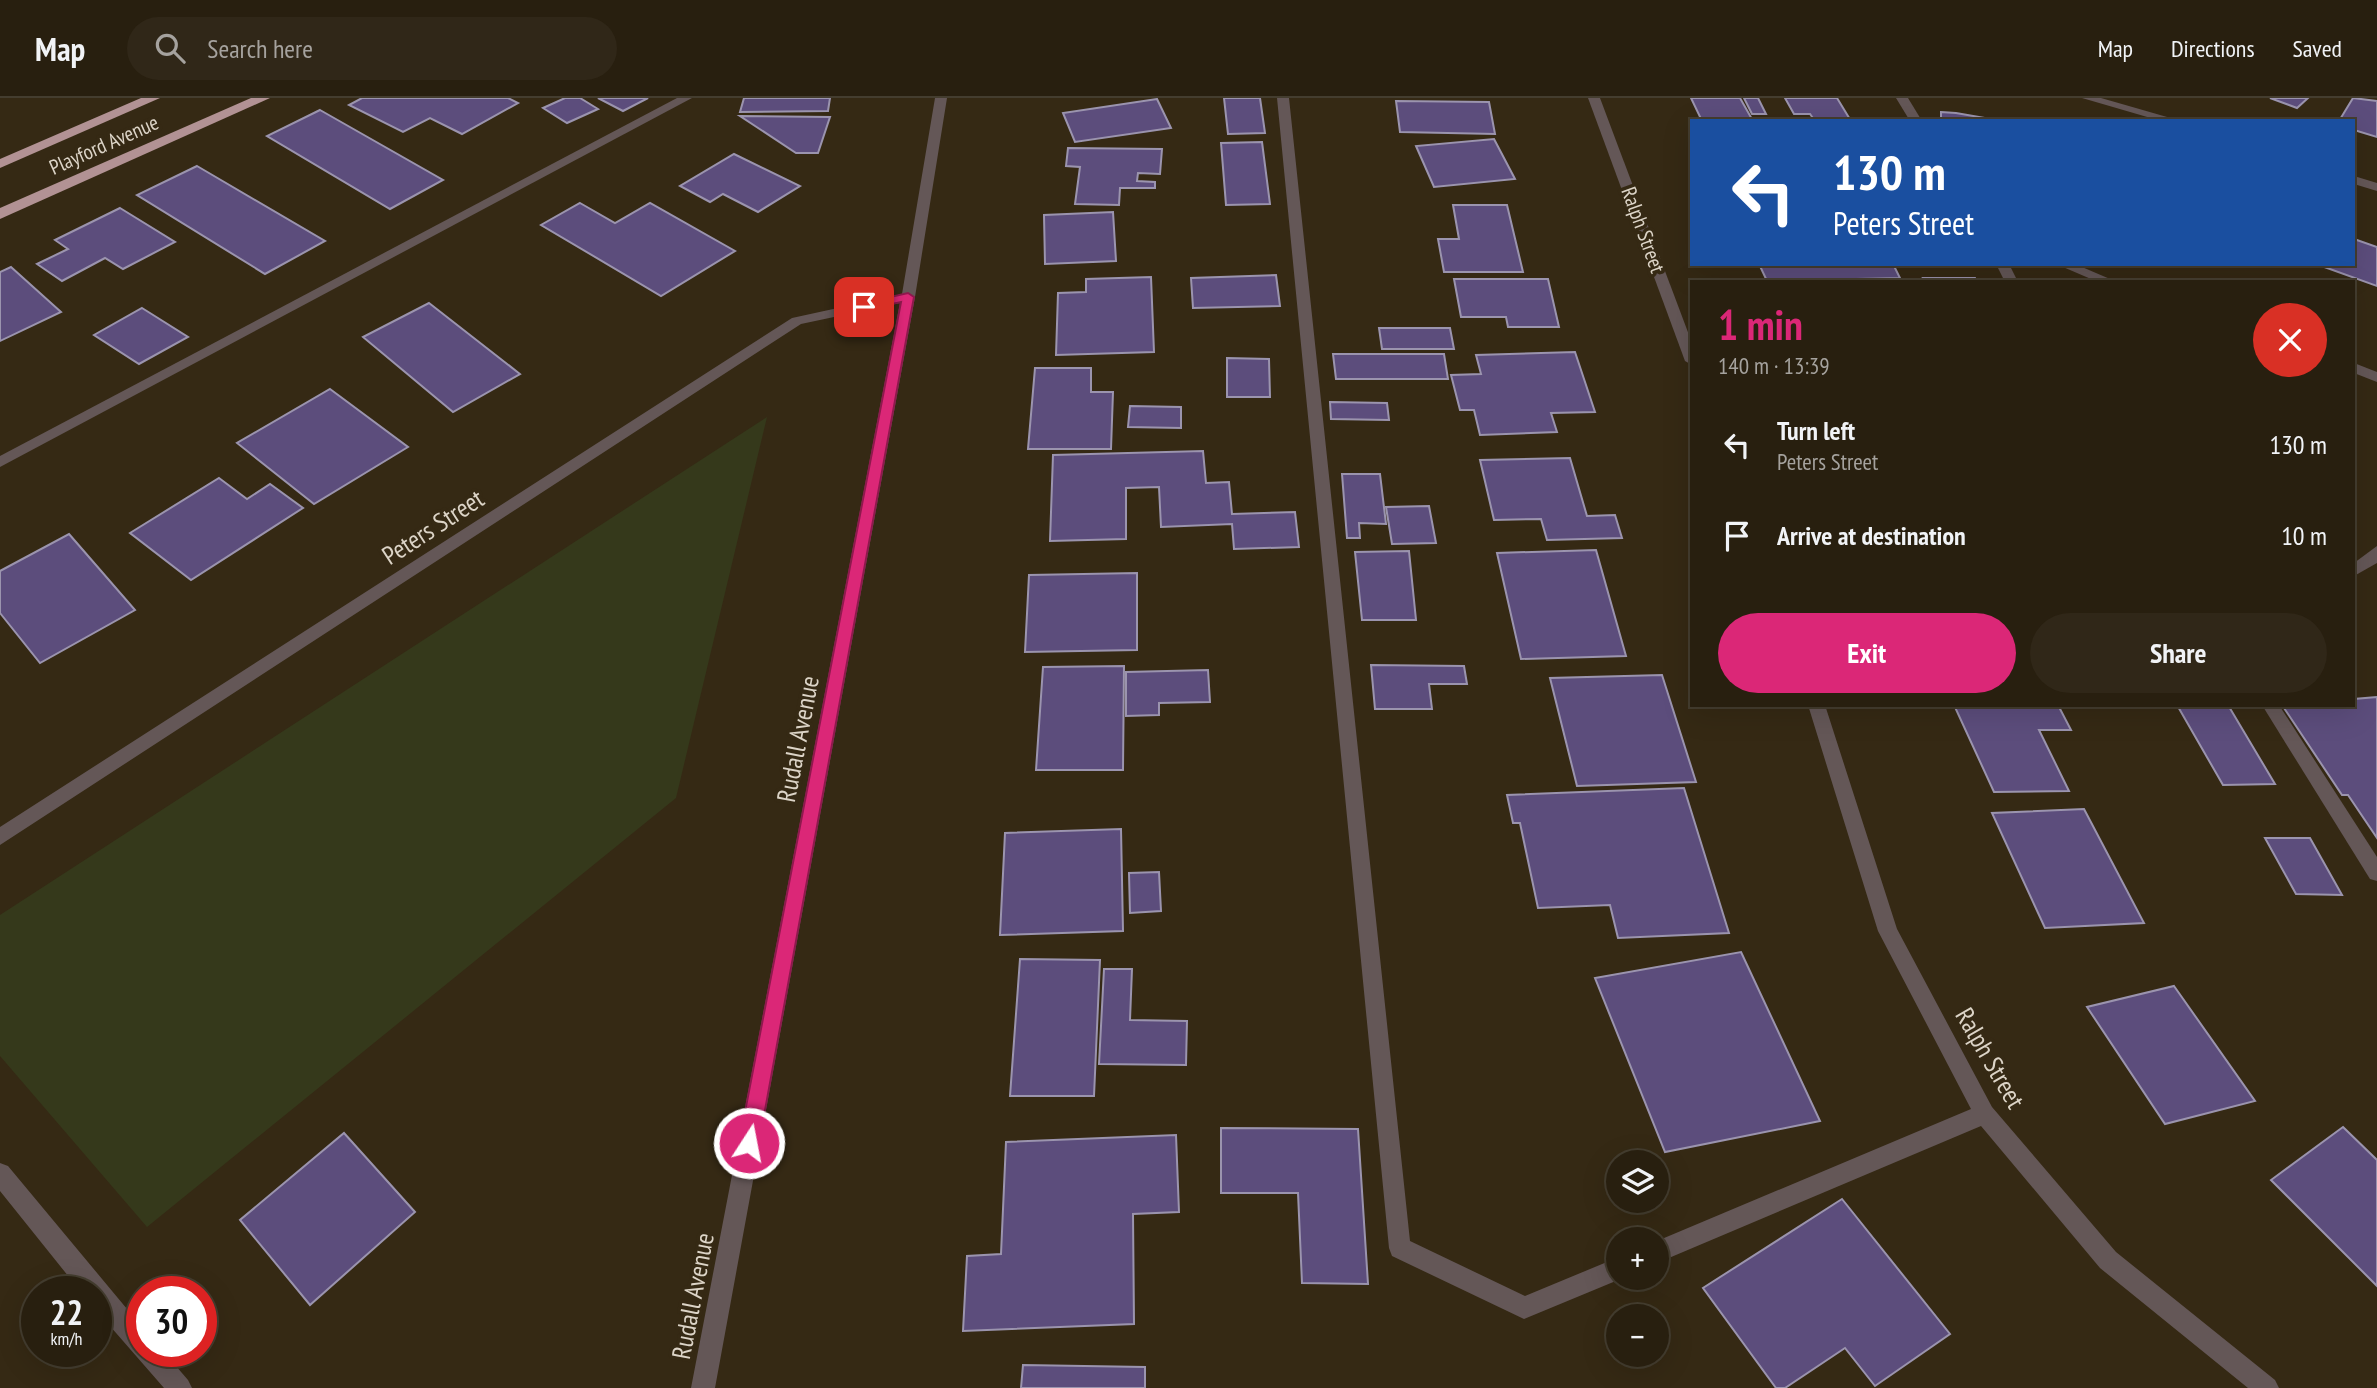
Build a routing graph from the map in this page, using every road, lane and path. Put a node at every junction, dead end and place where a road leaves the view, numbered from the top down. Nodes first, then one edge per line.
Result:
1 (153, 98) edge
2 (263, 98) edge
3 (686, 98) edge
4 (941, 98) edge
5 (1283, 98) edge
6 (1594, 98) edge
7 (1902, 98) edge
8 (2088, 98) edge
9 (1915, 119) edge
10 (2167, 119) edge
11 (0, 164) edge
12 (2355, 180) edge
13 (2377, 187) edge
14 (0, 214) edge
15 (2067, 266) edge
16 (2106, 280) edge
17 (908, 297) junction
18 (1690, 356) edge
19 (2355, 368) edge
20 (2377, 377) edge
21 (0, 462) edge
22 (2377, 552) edge
23 (2355, 570) edge
24 (1817, 707) edge
25 (2271, 707) edge
26 (0, 837) edge
27 (2377, 873) edge
28 (1985, 1114) junction
29 (0, 1174) edge
30 (1669, 1247) edge
31 (1606, 1273) edge
32 (83, 1276) edge
33 (112, 1310) edge
34 (126, 1327) edge
35 (161, 1367) edge
36 (180, 1388) edge
37 (703, 1388) edge
38 (2267, 1388) edge

1 - 11 highway, Playford Avenue
2 - 14 highway, Playford Avenue
3 - 21 street
4 - 17 street, Rudall Avenue
5 - 31 street
6 - 18 street, Ralph Street
7 - 9 street
8 - 10 street
12 - 13 street
15 - 16 street
17 - 26 street, Peters Street
17 - 37 street, Rudall Avenue
19 - 20 street
22 - 23 street
24 - 28 street, Ralph Street
25 - 27 street
28 - 30 street
28 - 38 street, Ralph Street
29 - 32 street
33 - 34 street
35 - 36 street

